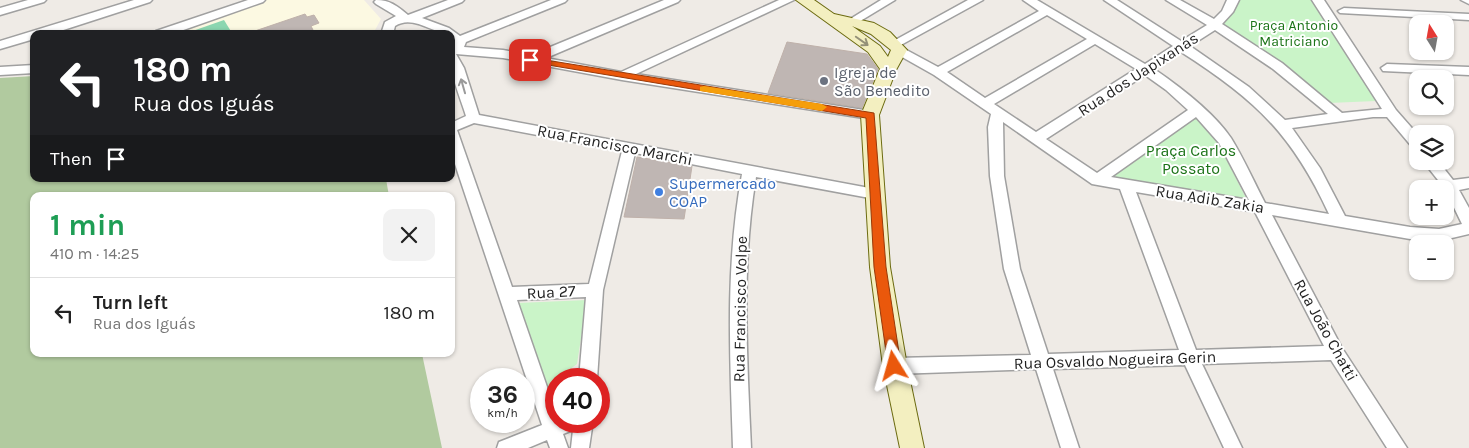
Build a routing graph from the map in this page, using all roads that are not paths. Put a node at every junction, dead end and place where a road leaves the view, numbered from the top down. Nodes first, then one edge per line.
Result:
1 (40, 0) edge
2 (146, 0) edge
3 (259, 0) edge
4 (458, 0) edge
5 (562, 0) edge
6 (674, 0) edge
7 (788, 0) edge
8 (804, 0) edge
9 (889, 0) edge
10 (977, 0) edge
11 (1029, 0) edge
12 (1110, 0) edge
13 (1172, 0) edge
14 (1233, 0) edge
15 (1318, 0) edge
16 (379, 1) edge
17 (1045, 5) edge
18 (1344, 11) dead end
19 (0, 12) edge
20 (1469, 17) edge
21 (407, 18) junction
22 (830, 18) junction
23 (853, 20) junction
24 (1215, 26) junction
25 (60, 30) edge
26 (172, 30) edge
27 (387, 30) edge
28 (443, 30) edge
29 (30, 36) edge
30 (1096, 39) junction
31 (0, 45) edge
32 (1181, 46) junction
33 (896, 47) junction
34 (456, 48) edge
35 (530, 60) junction
36 (30, 68) edge
37 (1387, 68) dead end
38 (888, 70) junction
39 (1147, 70) junction
40 (0, 71) edge
41 (1469, 71) edge
42 (938, 72) junction
43 (622, 76) junction
44 (991, 109) junction
45 (1198, 110) junction
46 (1391, 113) junction
47 (870, 115) junction
48 (1339, 117) junction
49 (473, 118) junction
50 (1282, 125) junction
51 (455, 127) edge
52 (1409, 134) edge
53 (1035, 140) junction
54 (455, 141) edge
55 (630, 147) junction
56 (1437, 170) edge
57 (750, 171) junction
58 (1097, 180) junction
59 (1445, 180) edge
60 (1469, 183) edge
61 (1126, 185) junction
62 (1454, 185) edge
63 (875, 194) junction
64 (1454, 194) edge
65 (1260, 208) junction
66 (1340, 221) junction
67 (1469, 222) edge
68 (1469, 228) edge
69 (595, 290) junction
70 (507, 294) junction
71 (1336, 353) junction
72 (1190, 357) junction
73 (1042, 362) junction
74 (894, 366) junction
75 (588, 368) edge
76 (545, 386) edge
77 (545, 433) edge
78 (553, 433) edge
79 (582, 433) edge
80 (506, 448) edge
81 (559, 448) edge
82 (580, 448) edge
83 (742, 448) edge
84 (912, 448) edge
85 (1070, 448) edge
86 (1233, 448) edge
87 (1398, 448) edge

1 - 19 street
2 - 25 street
3 - 26 street
4 - 21 street
5 - 34 street
6 - 35 street
7 - 43 street
8 - 22 street
9 - 23 street
10 - 33 street
11 - 17 street, Rua João Chatti
12 - 32 street
13 - 24 street
14 - 24 street, Rua dos Uapixanás
15 - 46 street
16 - 21 street
16 - 27 street
17 - 30 street, Rua João Chatti
17 - 42 street
18 - 20 street
21 - 27 street
21 - 28 street
22 - 23 street
22 -> 38 street
23 - 33 street
24 - 32 street, Rua dos Uapixanás
24 - 48 street
29 - 31 street
30 - 39 street, Rua João Chatti
30 - 44 street
32 - 39 street, Rua dos Uapixanás
32 - 50 street
33 - 38 street
33 - 42 street, Rua Adib Zakia
34 - 35 street
49 -> 34 street
35 - 43 street
36 - 40 street
37 - 41 street
38 - 47 street
39 - 45 street, Rua João Chatti
39 - 53 street, Rua dos Uapixanás
42 - 44 street, Rua Adib Zakia
43 - 47 street
44 - 53 street, Rua Adib Zakia
44 - 73 street
45 - 58 street
45 - 65 street, Rua João Chatti
46 - 48 street
46 - 52 street
47 - 63 street
48 - 50 street
49 - 51 street
49 - 55 street, Rua Francisco Marchi
50 - 66 street
53 - 58 street, Rua Adib Zakia
54 - 70 street
55 - 57 street, Rua Francisco Marchi
55 - 69 street
56 - 59 street
57 - 63 street, Rua Francisco Marchi
57 - 83 street, Rua Francisco Volpe
58 - 61 street, Rua Adib Zakia
60 - 62 street
61 - 65 street, Rua Adib Zakia
61 - 72 street
63 - 74 street
64 - 67 street
65 - 66 street, Rua Adib Zakia
65 - 71 street, Rua João Chatti
66 - 68 street, Rua Adib Zakia
69 - 70 street, Rua 27
69 - 75 street
70 - 76 street
71 - 72 street, Rua Osvaldo Nogueira Gerin
71 - 87 street, Rua João Chatti
72 - 73 street, Rua Osvaldo Nogueira Gerin
72 - 86 street
73 - 74 street, Rua Osvaldo Nogueira Gerin
73 - 85 street
74 - 84 street
77 - 80 street
78 - 81 street
79 - 82 street

